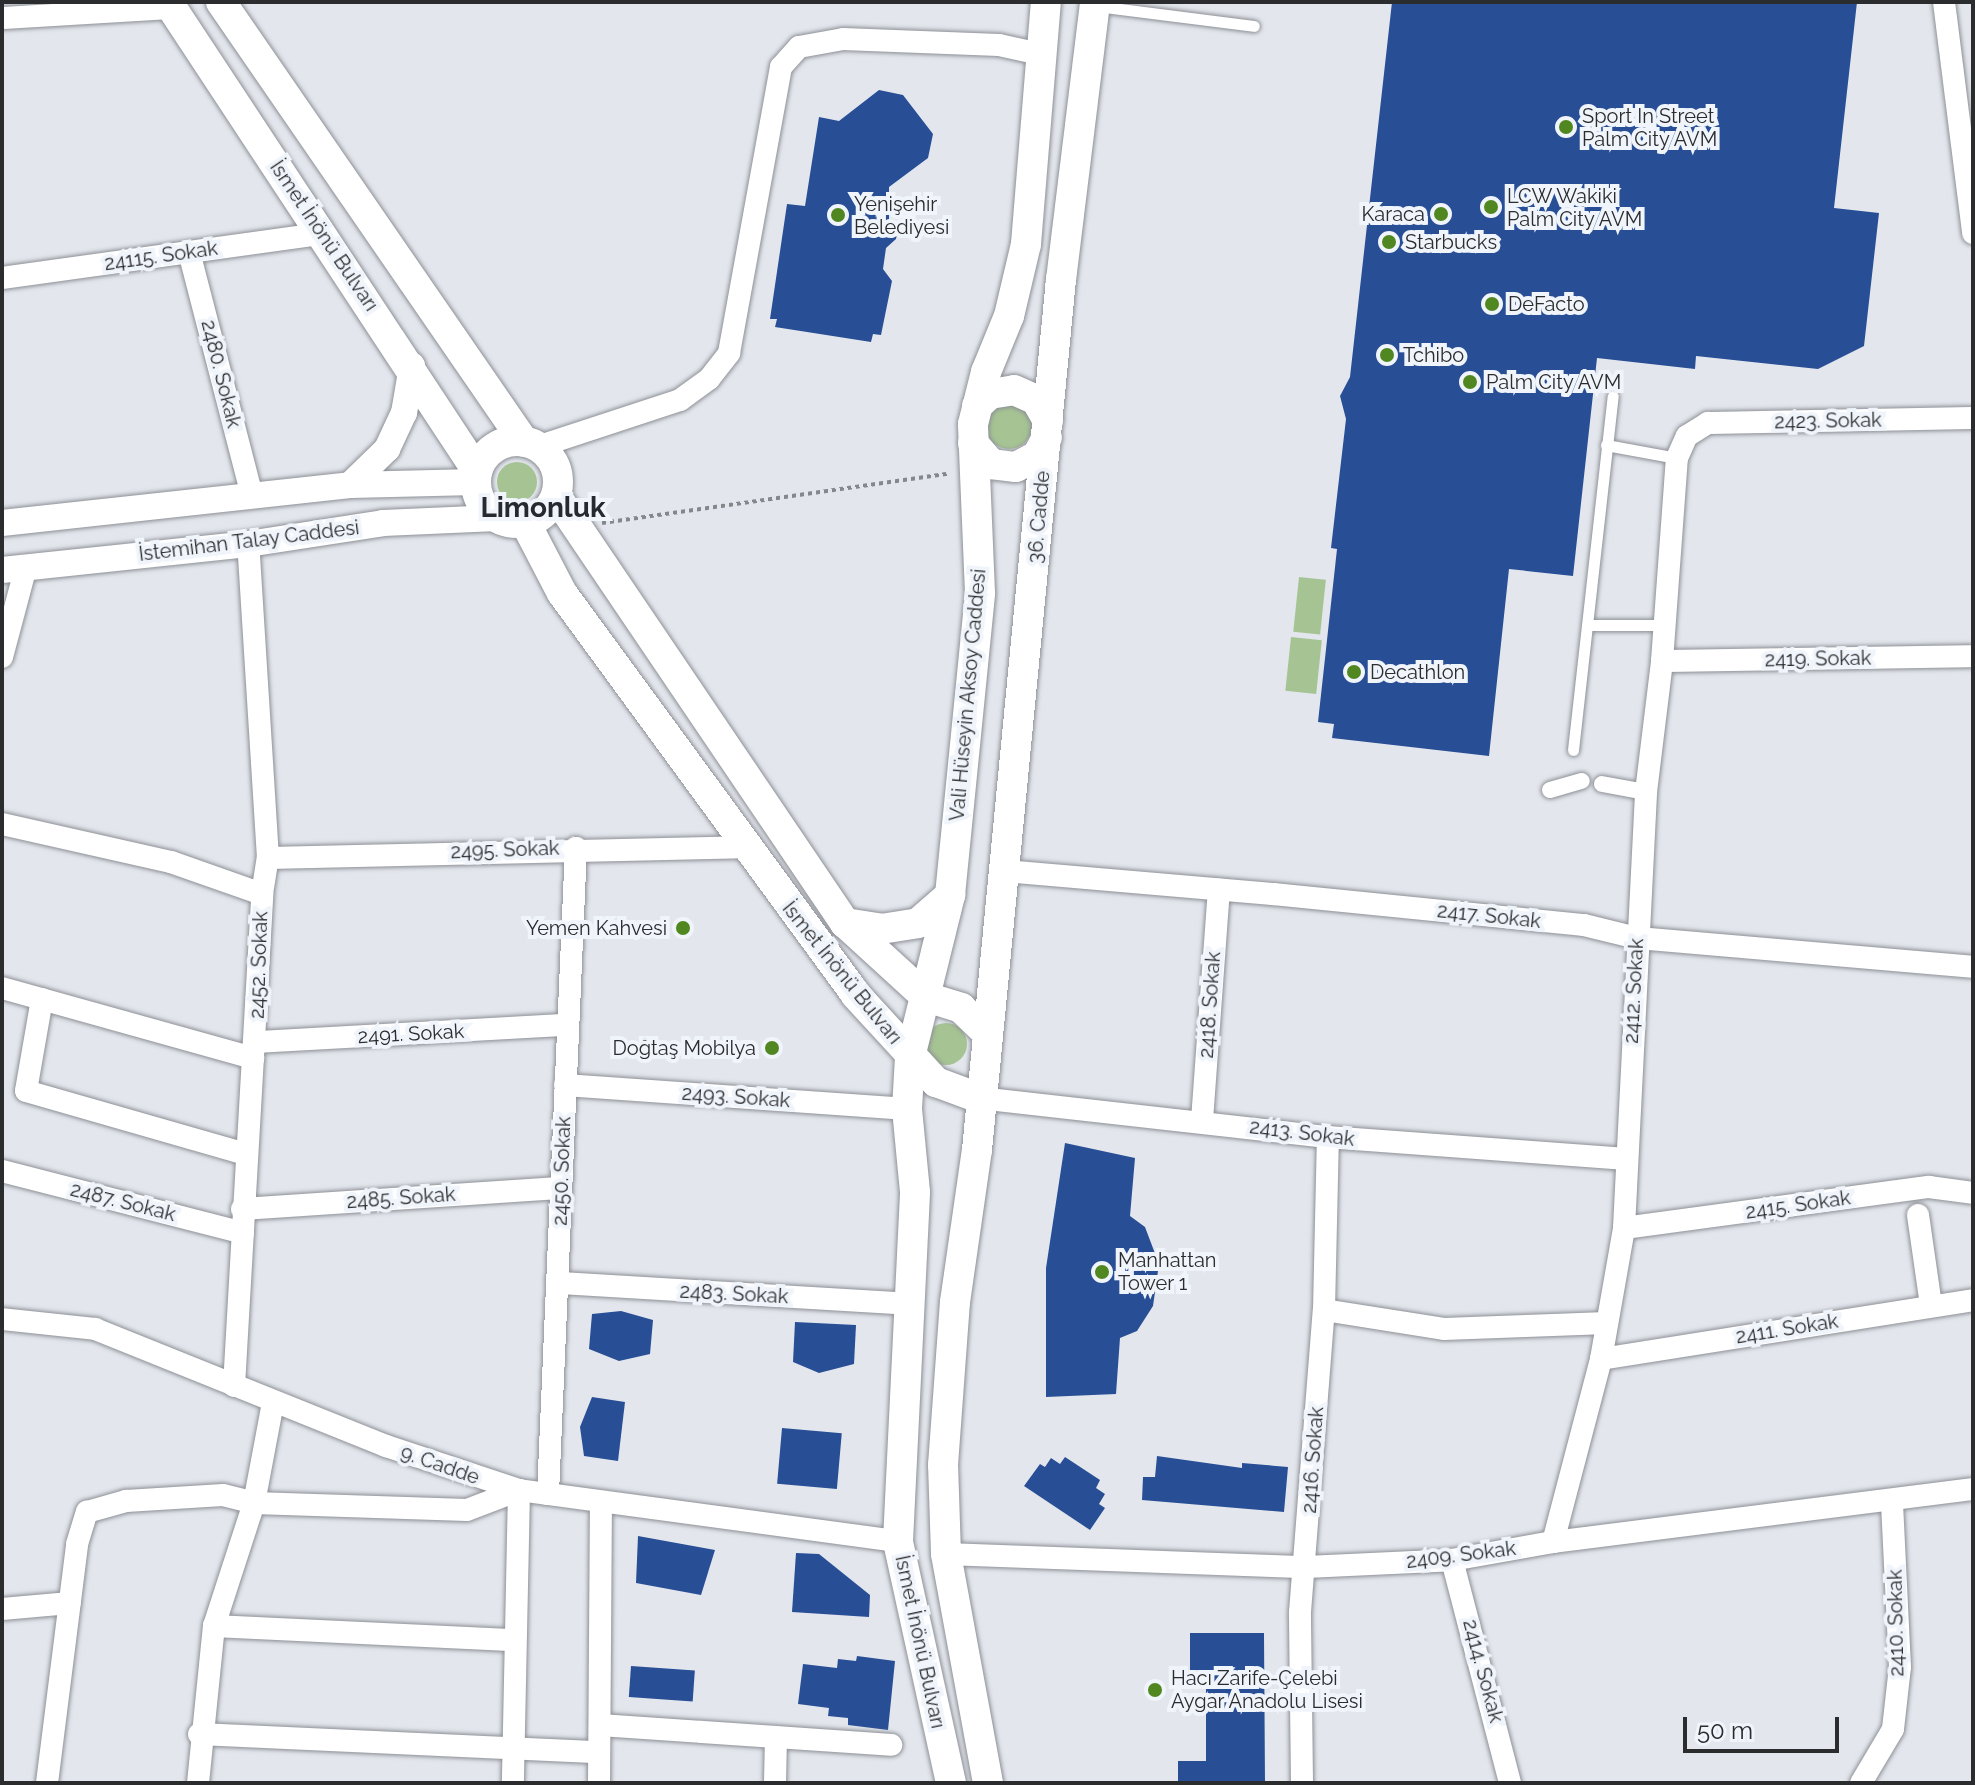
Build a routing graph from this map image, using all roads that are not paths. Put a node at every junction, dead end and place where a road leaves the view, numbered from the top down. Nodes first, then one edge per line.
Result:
1 (221, 2) edge
2 (1046, 2) edge
3 (1944, 2) edge
4 (1094, 4) edge
5 (170, 5) edge
6 (2, 18) edge
7 (1254, 26) dead end
8 (1040, 54) junction
9 (1973, 233) edge
10 (321, 234) junction
11 (189, 252) junction
12 (2, 278) edge
13 (412, 366) junction
14 (1613, 396) dead end
15 (977, 406) junction
16 (1973, 418) edge
17 (1048, 429) junction
18 (1687, 436) joint
19 (973, 443) junction
20 (530, 444) junction
21 (1606, 445) junction
22 (1677, 458) junction
23 (476, 477) junction
24 (350, 485) junction
25 (252, 495) junction
26 (556, 496) junction
27 (511, 520) junction
28 (2, 523) edge
29 (248, 544) junction
30 (14, 568) edge
31 (1587, 625) junction
32 (1663, 625) junction
33 (1973, 656) edge
34 (2, 657) edge
35 (1662, 661) junction
36 (1573, 750) dead end
37 (1582, 781) dead end
38 (1602, 784) dead end
39 (1550, 790) dead end
40 (1646, 792) junction
41 (2, 824) edge
42 (743, 847) junction
43 (576, 848) junction
44 (268, 858) junction
45 (1004, 871) junction
46 (1219, 890) junction
47 (262, 894) junction
48 (950, 895) junction
49 (845, 923) junction
50 (1637, 938) junction
51 (1973, 967) edge
52 (2, 988) edge
53 (926, 997) junction
54 (42, 999) junction
55 (565, 1025) junction
56 (986, 1032) junction
57 (255, 1050) junction
58 (910, 1057) junction
59 (565, 1085) junction
60 (979, 1098) junction
61 (907, 1109) junction
62 (1202, 1120) junction
63 (1328, 1137) junction
64 (246, 1154) junction
65 (1626, 1159) junction
66 (2, 1171) edge
67 (559, 1188) junction
68 (1973, 1193) edge
69 (242, 1209) junction
70 (1918, 1215) dead end
71 (1624, 1228) junction
72 (243, 1233) junction
73 (559, 1283) junction
74 (1973, 1300) edge
75 (909, 1304) junction
76 (1931, 1305) junction
77 (1324, 1310) junction
78 (2, 1319) edge
79 (1607, 1323) junction
80 (1601, 1359) junction
81 (234, 1386) junction
82 (273, 1402) junction
83 (1973, 1489) edge
84 (519, 1490) junction
85 (548, 1494) junction
86 (1892, 1502) junction
87 (254, 1503) junction
88 (601, 1503) junction
89 (898, 1541) junction
90 (1553, 1542) junction
91 (946, 1554) junction
92 (1452, 1560) junction
93 (1306, 1567) junction
94 (70, 1603) junction
95 (2, 1609) edge
96 (214, 1626) junction
97 (515, 1640) junction
98 (600, 1725) junction
99 (199, 1734) junction
100 (776, 1737) junction
101 (891, 1745) dead end
102 (513, 1751) junction
103 (599, 1752) junction
104 (47, 1783) edge
105 (198, 1783) edge
106 (513, 1783) edge
107 (599, 1783) edge
108 (775, 1783) edge
109 (951, 1783) edge
110 (988, 1783) edge
111 (1302, 1783) edge
112 (1510, 1783) edge
113 (1861, 1783) edge

1 - 20 main road
2 - 8 main road, Vali Hüseyin Aksoy Caddesi
3 - 9 street
4 - 7 lane
4 - 17 main road, 36. Cadde
5 - 6 street
5 - 10 main road, İsmet İnönü Bulvarı
8 - 15 main road, Vali Hüseyin Aksoy Caddesi
8 - 20 street
10 - 11 street, 24115. Sokak
10 - 13 main road, İsmet İnönü Bulvarı
11 - 12 street, 24115. Sokak
11 - 25 street, 2480. Sokak
13 - 23 main road, İsmet İnönü Bulvarı
13 - 24 street
14 - 21 lane
15 - 17 main road
15 - 19 main road, Vali Hüseyin Aksoy Caddesi
16 - 18 street, 2423. Sokak
17 - 19 main road
17 - 45 main road, 36. Cadde
18 - 22 street, 2412. Sokak
19 - 48 main road, Vali Hüseyin Aksoy Caddesi
20 - 23 main road
20 - 26 main road
21 - 22 lane
21 - 31 lane
22 - 32 street, 2412. Sokak
23 - 24 street
23 - 27 main road
24 - 25 street
25 - 28 street
26 - 27 main road
26 - 49 main road, İsmet İnönü Bulvarı
27 - 29 street, İstemihan Talay Caddesi
27 - 42 main road, İsmet İnönü Bulvarı
29 - 30 street, İstemihan Talay Caddesi
29 - 44 street, 2452. Sokak
30 - 34 street
31 - 32 lane
31 - 36 lane
32 - 35 street, 2412. Sokak
33 - 35 street, 2419. Sokak
35 - 40 street, 2412. Sokak
37 - 39 street
38 - 40 street
40 - 50 street, 2412. Sokak
41 - 47 street
42 - 43 street, 2495. Sokak
42 - 58 main road, İsmet İnönü Bulvarı
43 - 44 street, 2495. Sokak
43 - 55 street, 2450. Sokak
44 - 47 street, 2452. Sokak
45 - 46 street, 2417. Sokak
45 - 56 main road, 36. Cadde
46 - 50 street, 2417. Sokak
46 - 62 street, 2418. Sokak
47 - 57 street, 2452. Sokak
48 - 49 main road
48 - 53 main road, Vali Hüseyin Aksoy Caddesi
49 - 53 main road, İsmet İnönü Bulvarı
50 - 51 street, 2417. Sokak
50 - 65 street, 2412. Sokak
52 - 54 street, 2491. Sokak
53 - 56 main road
53 - 58 main road, Vali Hüseyin Aksoy Caddesi
54 - 57 street, 2491. Sokak
54 - 64 street
55 - 57 street, 2491. Sokak
55 - 59 street, 2450. Sokak
56 - 60 main road, İsmet İnönü Bulvarı
57 - 64 street, 2452. Sokak
58 - 60 main road
58 - 61 main road, İsmet İnönü Bulvarı
59 - 61 street, 2493. Sokak
59 - 67 street, 2450. Sokak
60 - 62 street, 2413. Sokak
60 - 91 main road, İsmet İnönü Bulvarı
61 - 75 main road, İsmet İnönü Bulvarı
62 - 63 street, 2413. Sokak
63 - 65 street, 2413. Sokak
63 - 77 street, 2416. Sokak
64 - 69 street, 2452. Sokak
65 - 71 street, 2412. Sokak
66 - 72 street, 2487. Sokak
67 - 69 street, 2485. Sokak
67 - 73 street, 2450. Sokak
68 - 71 street, 2415. Sokak
69 - 72 street, 2452. Sokak
70 - 76 street
71 - 79 street, 2412. Sokak
72 - 81 street, 2452. Sokak
73 - 75 street, 2483. Sokak
73 - 85 street, 2450. Sokak
74 - 76 street, 2411. Sokak
75 - 89 main road, İsmet İnönü Bulvarı
76 - 80 street, 2411. Sokak
77 - 79 street
77 - 93 street, 2416. Sokak
78 - 81 street, 9. Cadde
79 - 80 street, 2412. Sokak
80 - 90 street, 2412. Sokak
81 - 82 street, 9. Cadde
82 - 84 street, 9. Cadde
82 - 87 street
83 - 86 street, 2409. Sokak
84 - 85 street, 9. Cadde
84 - 87 street
84 - 97 street
85 - 88 street, 9. Cadde
86 - 90 street, 2409. Sokak
86 - 113 street, 2410. Sokak
87 - 94 street
87 - 96 street
88 - 89 street, 9. Cadde
88 - 98 street
89 - 109 main road, İsmet İnönü Bulvarı
90 - 92 street, 2409. Sokak
91 - 93 street, 2409. Sokak
91 - 110 main road, İsmet İnönü Bulvarı
92 - 93 street, 2409. Sokak
92 - 112 street, 2414. Sokak
93 - 111 street, 2416. Sokak
94 - 95 street
94 - 104 street
96 - 97 street
96 - 99 street
97 - 102 street
98 - 100 street
98 - 103 street
99 - 102 street
99 - 105 street
100 - 101 street
100 - 108 street
102 - 103 street
102 - 106 street
103 - 107 street

